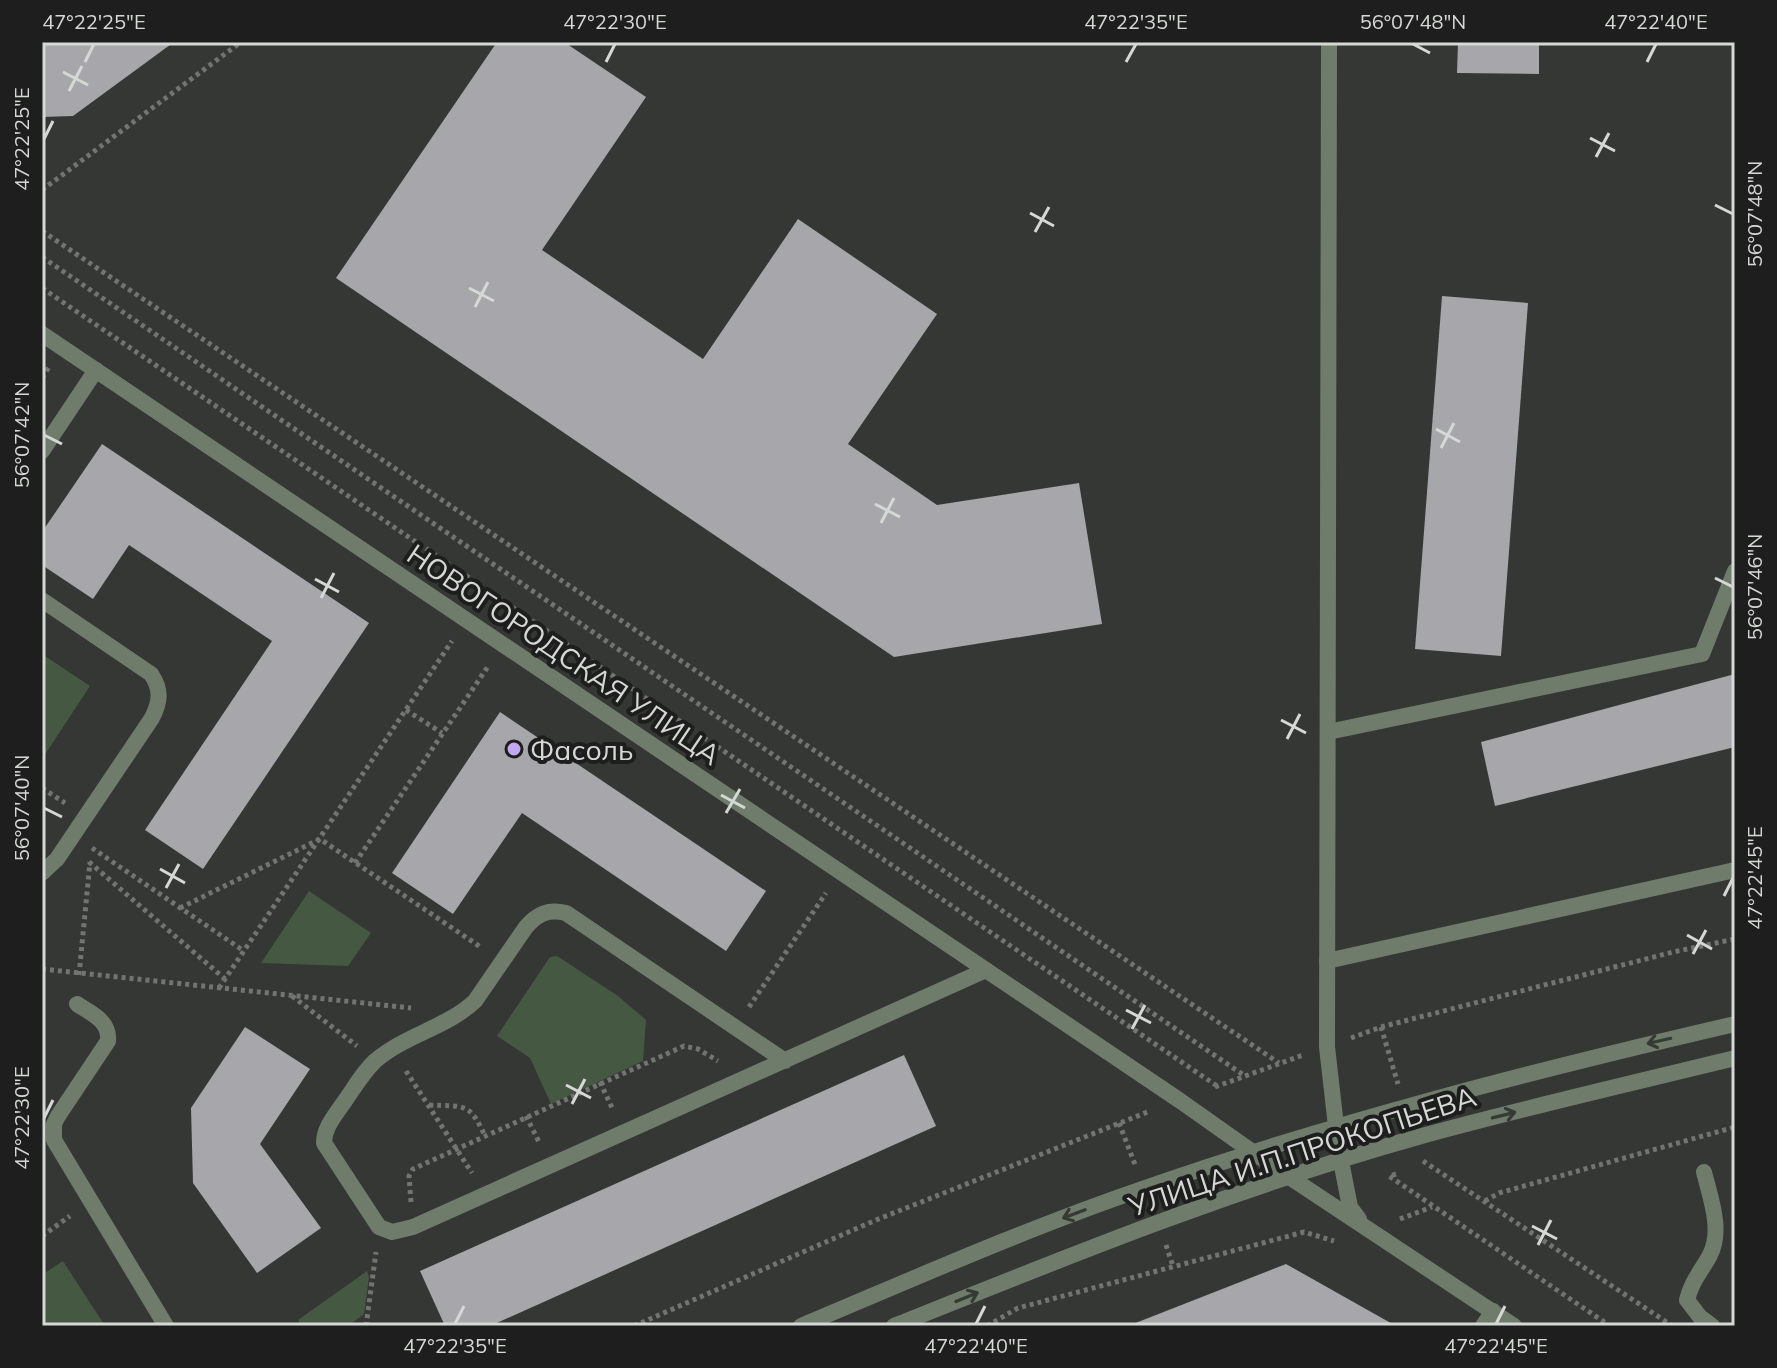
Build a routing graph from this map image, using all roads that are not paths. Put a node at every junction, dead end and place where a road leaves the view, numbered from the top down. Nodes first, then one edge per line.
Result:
1 (1329, 42) edge
2 (42, 334) edge
3 (96, 370) junction
4 (42, 451) edge
5 (1735, 571) edge
6 (42, 600) edge
7 (1328, 732) junction
8 (1735, 870) edge
9 (42, 873) edge
10 (1327, 961) junction
11 (986, 970) junction
12 (77, 1004) dead end
13 (1735, 1024) edge
14 (1735, 1058) edge
15 (785, 1061) junction
16 (1336, 1126) junction
17 (1254, 1153) junction
18 (1341, 1161) junction
19 (1704, 1172) dead end
20 (1291, 1178) junction
21 (1362, 1223) junction
22 (1493, 1311) junction
23 (166, 1326) edge
24 (801, 1326) edge
25 (894, 1326) edge
26 (1483, 1326) edge
27 (1514, 1326) edge
28 (1712, 1326) edge

1 - 7 street
2 - 3 street, НОВОГОРОДСКАЯ УЛИЦА
3 - 4 street
3 - 11 street, НОВОГОРОДСКАЯ УЛИЦА
5 - 7 street
6 - 9 street
7 - 10 street
8 - 10 street
10 - 16 street
11 - 15 street
11 - 17 street, НОВОГОРОДСКАЯ УЛИЦА
12 - 23 street
13 -> 16 street, УЛИЦА И.П.ПРОКОПЬЕВА
18 -> 14 street, УЛИЦА И.П.ПРОКОПЬЕВА
15 - 15 street
16 - 17 street, УЛИЦА И.П.ПРОКОПЬЕВА
16 - 18 street
17 - 20 street, НОВОГОРОДСКАЯ УЛИЦА
17 -> 24 street, УЛИЦА И.П.ПРОКОПЬЕВА
18 - 20 street, УЛИЦА И.П.ПРОКОПЬЕВА
18 - 21 street
19 - 28 street
20 - 21 street
25 -> 20 street, УЛИЦА И.П.ПРОКОПЬЕВА
21 - 22 street
22 - 26 street
22 - 27 street

